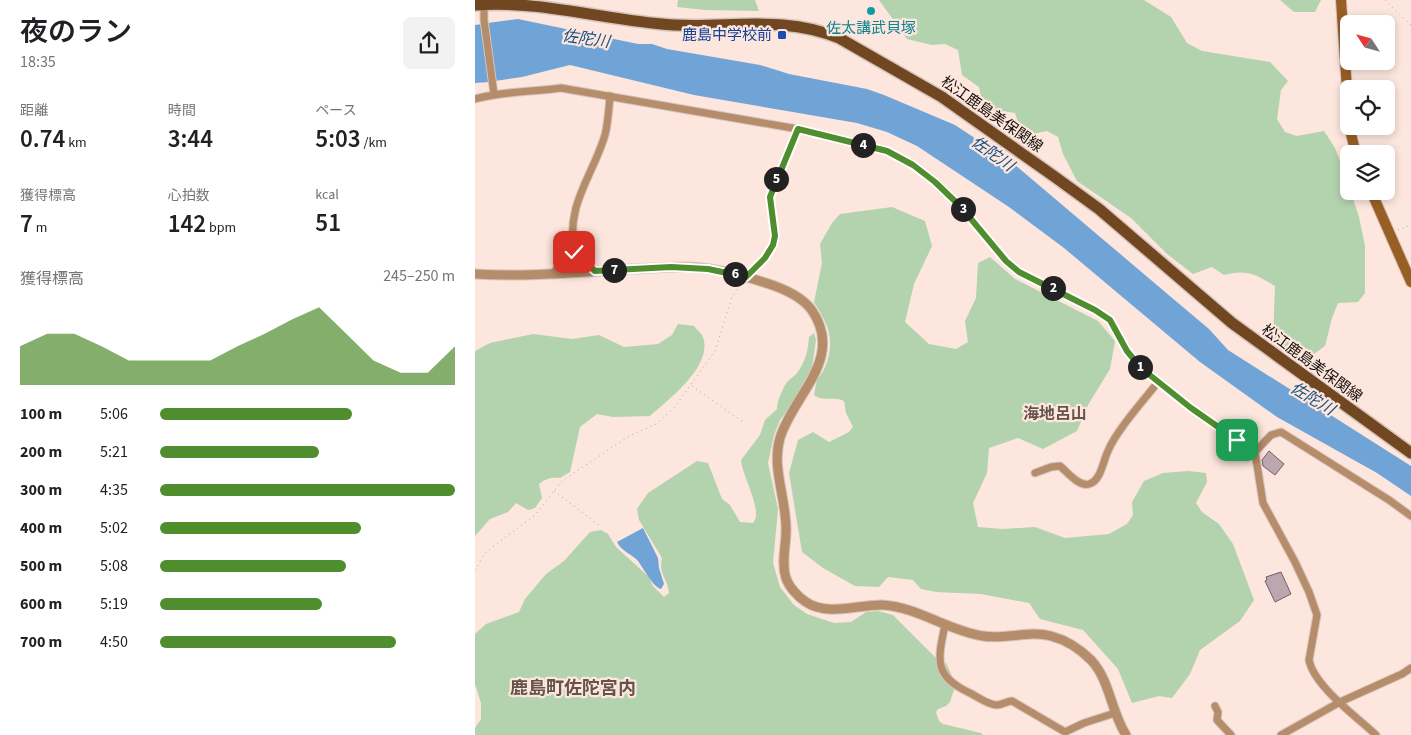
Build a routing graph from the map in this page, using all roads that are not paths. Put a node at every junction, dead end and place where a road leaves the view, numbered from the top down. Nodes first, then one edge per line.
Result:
1 (1341, 0) edge
2 (479, 4) edge
3 (1346, 80) edge
4 (494, 94) junction
5 (611, 96) junction
6 (475, 99) edge
7 (798, 129) junction
8 (1375, 200) edge
9 (574, 252) junction
10 (595, 271) junction
11 (553, 273) junction
12 (475, 274) edge
13 (746, 277) junction
14 (1411, 282) edge
15 (1158, 382) junction
16 (1255, 452) junction
17 (1411, 453) edge
18 (1035, 473) dead end
19 (1411, 516) edge
20 (945, 625) junction
21 (1411, 668) edge
22 (1340, 702) junction
23 (1215, 706) dead end
24 (1115, 713) junction
25 (1126, 735) edge
26 (1231, 735) edge
27 (1281, 735) edge
28 (1376, 735) edge

1 - 3 main road
2 - 4 street
2 - 17 main road, 松江鹿島美保関線
4 - 5 street
4 - 6 street
5 - 7 street
5 - 9 street
7 - 13 street
7 - 15 street
8 - 14 main road
9 - 10 street
9 - 11 street
10 - 11 street
10 - 13 street
11 - 12 street
13 - 20 street
15 - 16 street
15 - 18 street
16 - 19 street
16 - 22 street
20 - 24 street
20 - 24 street
21 - 22 street
22 - 27 street
22 - 28 street
23 - 26 street
24 - 25 street

